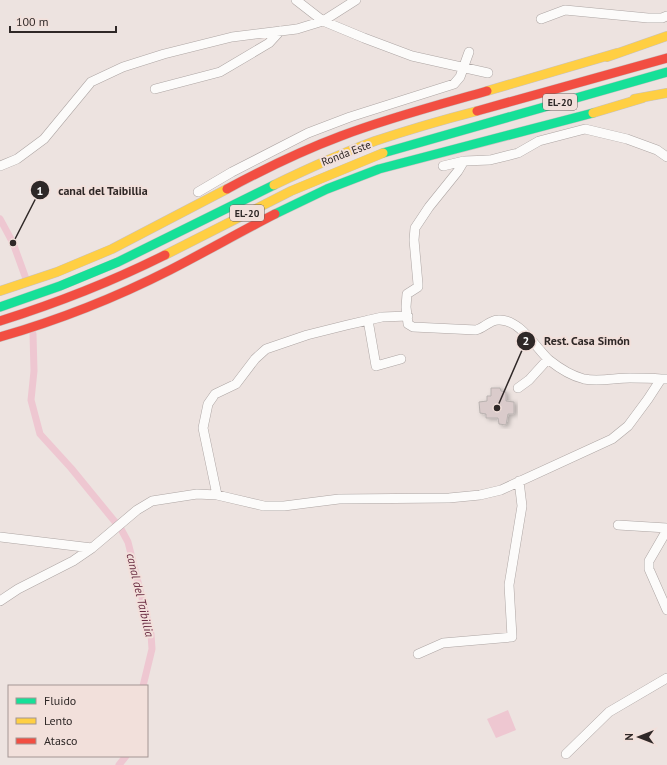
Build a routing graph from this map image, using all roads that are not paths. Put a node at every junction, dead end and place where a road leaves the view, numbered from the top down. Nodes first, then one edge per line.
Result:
1 (296, 0) edge
2 (356, 0) edge
3 (667, 16) edge
4 (541, 19) dead end
5 (323, 21) junction
6 (280, 31) junction
7 (667, 36) edge
8 (469, 52) dead end
9 (617, 53) junction
10 (667, 58) edge
11 (464, 67) junction
12 (667, 72) edge
13 (488, 73) dead end
14 (155, 89) dead end
15 (667, 93) edge
16 (643, 98) junction
17 (454, 132) junction
18 (360, 147) junction
19 (667, 157) edge
20 (464, 161) junction
21 (0, 166) edge
22 (443, 166) dead end
23 (198, 192) dead end
24 (0, 291) edge
25 (0, 307) edge
26 (408, 316) junction
27 (0, 320) edge
28 (368, 320) junction
29 (0, 337) edge
30 (401, 359) dead end
31 (548, 359) junction
32 (664, 379) edge
33 (518, 388) dead end
34 (519, 481) junction
35 (217, 495) junction
36 (618, 525) dead end
37 (667, 529) edge
38 (0, 537) edge
39 (92, 548) junction
40 (0, 601) edge
41 (667, 610) edge
42 (418, 654) dead end
43 (667, 678) edge
44 (566, 754) dead end

1 - 5 street
2 - 5 street
3 - 4 street
5 - 6 street
5 - 11 street
6 - 14 street
6 - 21 street
7 - 9 highway
8 - 11 street
9 - 18 highway, EL-20
9 - 24 highway
10 - 18 highway, Ronda Este / EL-20
11 - 13 street
11 - 23 street
12 - 17 highway, Ronda Este / EL-20
15 - 16 highway
16 - 17 highway, EL-20
16 - 29 highway
17 - 27 highway, Ronda Este / EL-20
18 - 25 highway, Ronda Este / EL-20
19 - 20 street
20 - 22 street
20 - 26 street
26 - 28 street
26 - 31 street
28 - 30 street
28 - 35 street
31 - 32 street
31 - 33 street
32 - 34 street
34 - 35 street
34 - 42 street
35 - 39 street
36 - 37 street
37 - 41 street
38 - 39 street
39 - 40 street
43 - 44 street

